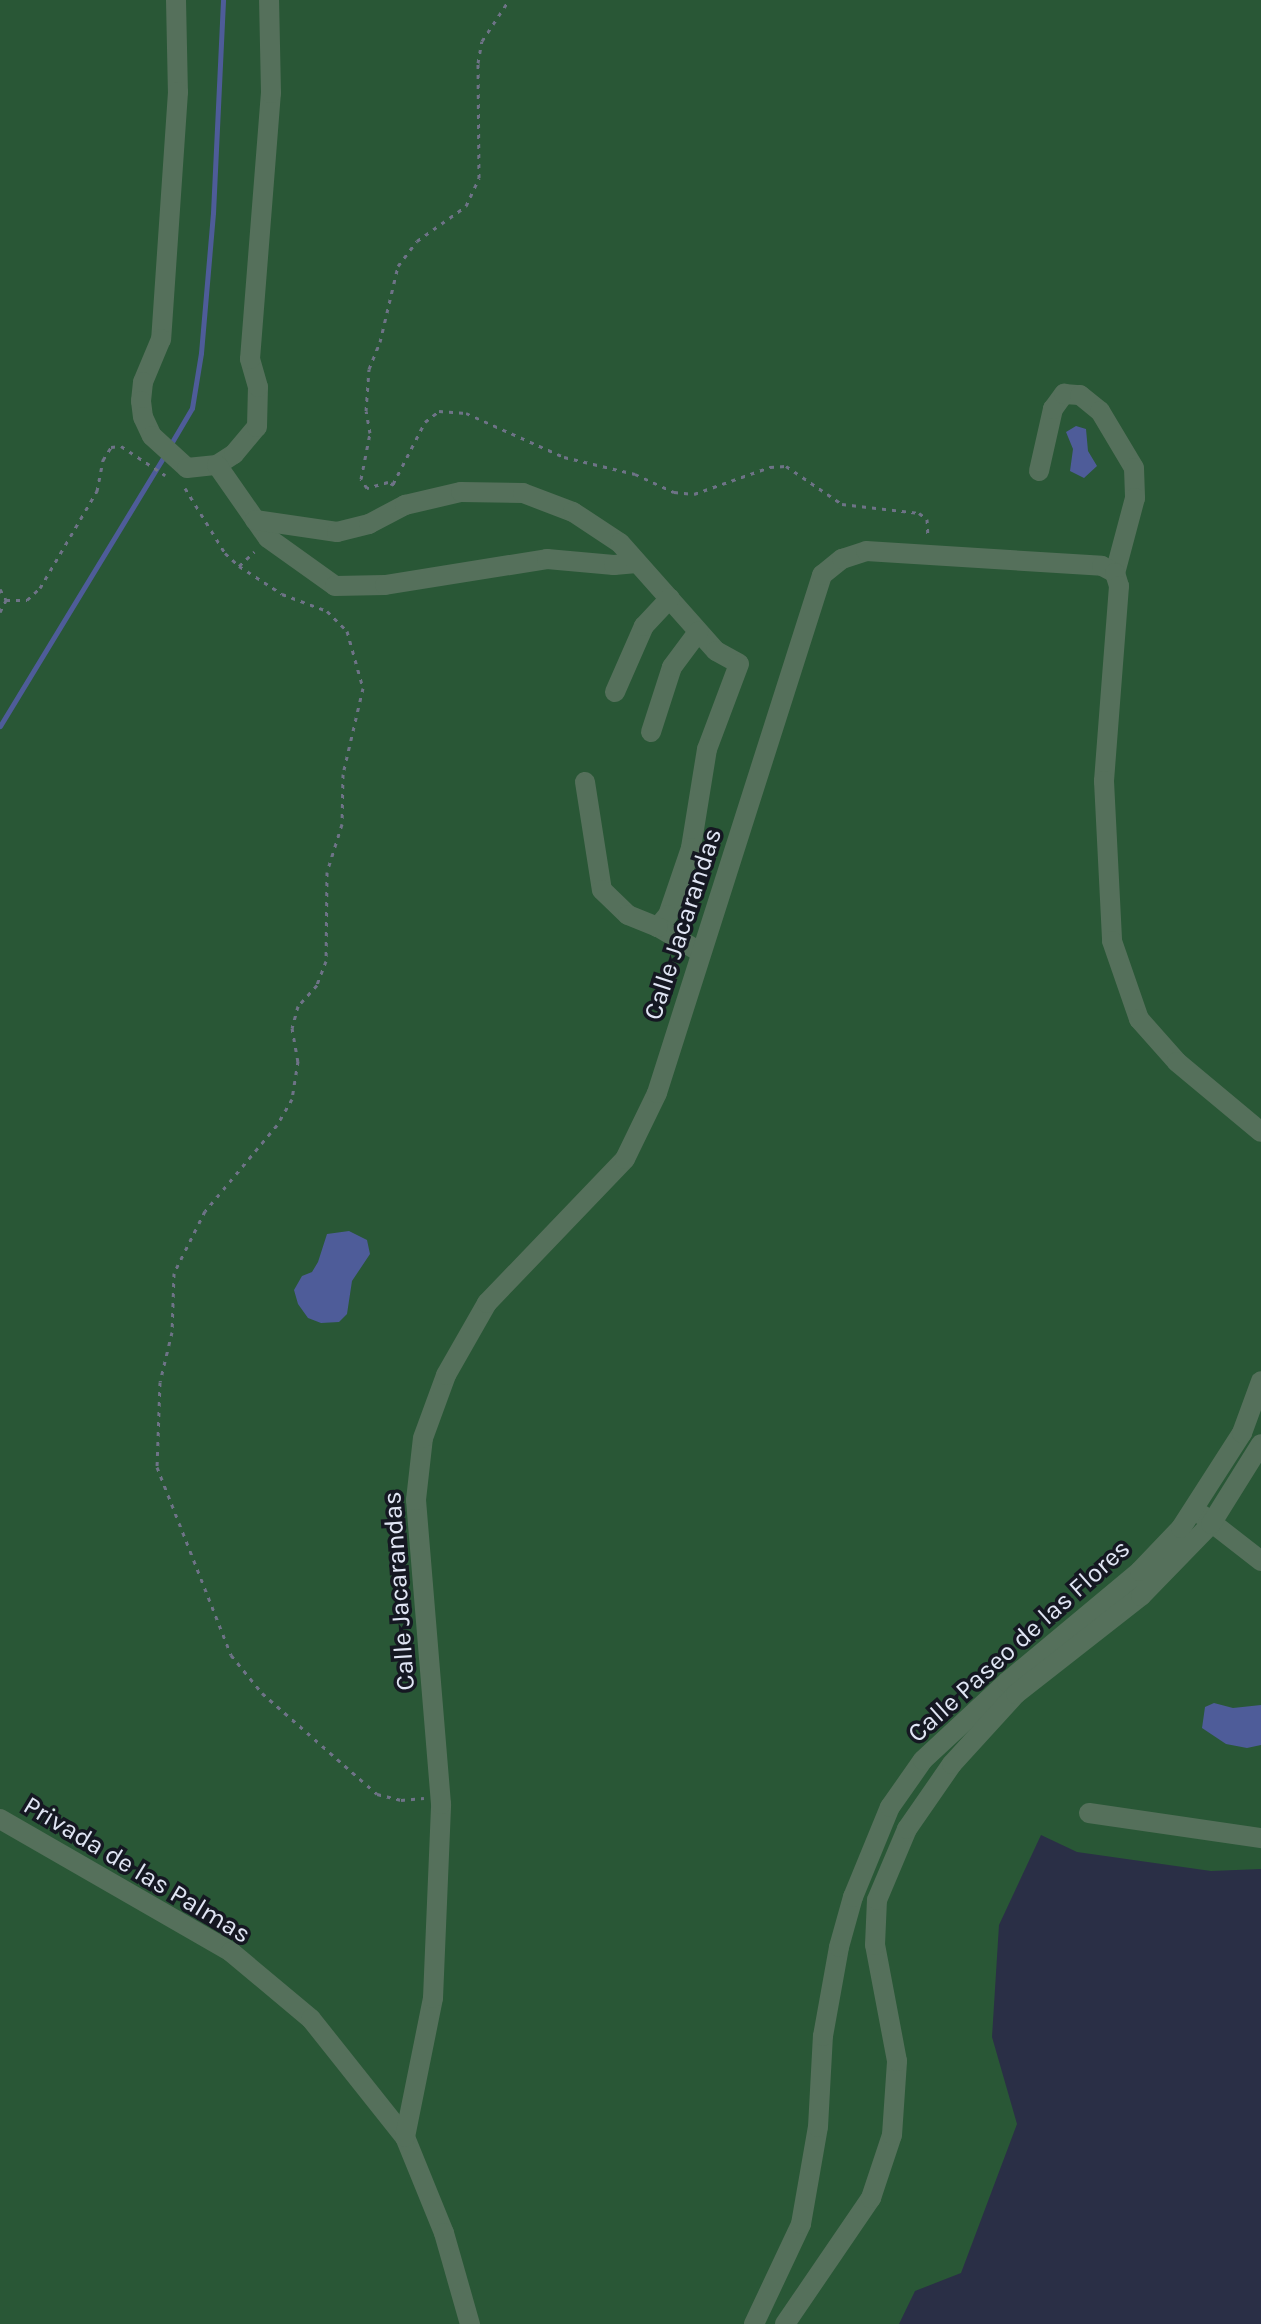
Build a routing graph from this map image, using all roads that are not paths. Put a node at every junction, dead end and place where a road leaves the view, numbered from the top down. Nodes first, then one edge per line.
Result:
1 (176, 0) edge
2 (269, 0) edge
3 (217, 465) junction
4 (1039, 471) dead end
5 (255, 520) junction
6 (637, 563) junction
7 (1115, 573) junction
8 (670, 598) junction
9 (698, 632) junction
10 (615, 692) dead end
11 (651, 732) dead end
12 (585, 782) dead end
13 (658, 927) junction
14 (700, 952) junction
15 (1261, 1132) edge
16 (1261, 1381) edge
17 (1261, 1444) edge
18 (1204, 1516) junction
19 (1261, 1561) edge
20 (1089, 1813) dead end
21 (0, 1819) edge
22 (1261, 1838) edge
23 (405, 2137) junction
24 (470, 2324) edge
25 (754, 2324) edge
26 (785, 2324) edge

1 - 3 street
2 - 3 street
3 - 5 street
4 - 7 street
5 - 6 street
5 - 6 street
6 - 8 street
7 - 14 street, Calle Jacarandas
7 - 15 street
8 - 9 street
8 - 10 street
9 - 11 street
9 - 13 street
12 - 13 street
13 - 14 street
14 - 23 street, Calle Jacarandas
16 - 18 street, Calle Paseo de las Flores
17 - 18 street, Calle Paseo de las Flores
18 - 19 street
18 - 25 street, Calle Paseo de las Flores
18 - 26 street, Calle Paseo de las Flores
20 - 22 street
21 - 23 street, Privada de las Palmas
23 - 24 street, Privada de las Palmas

